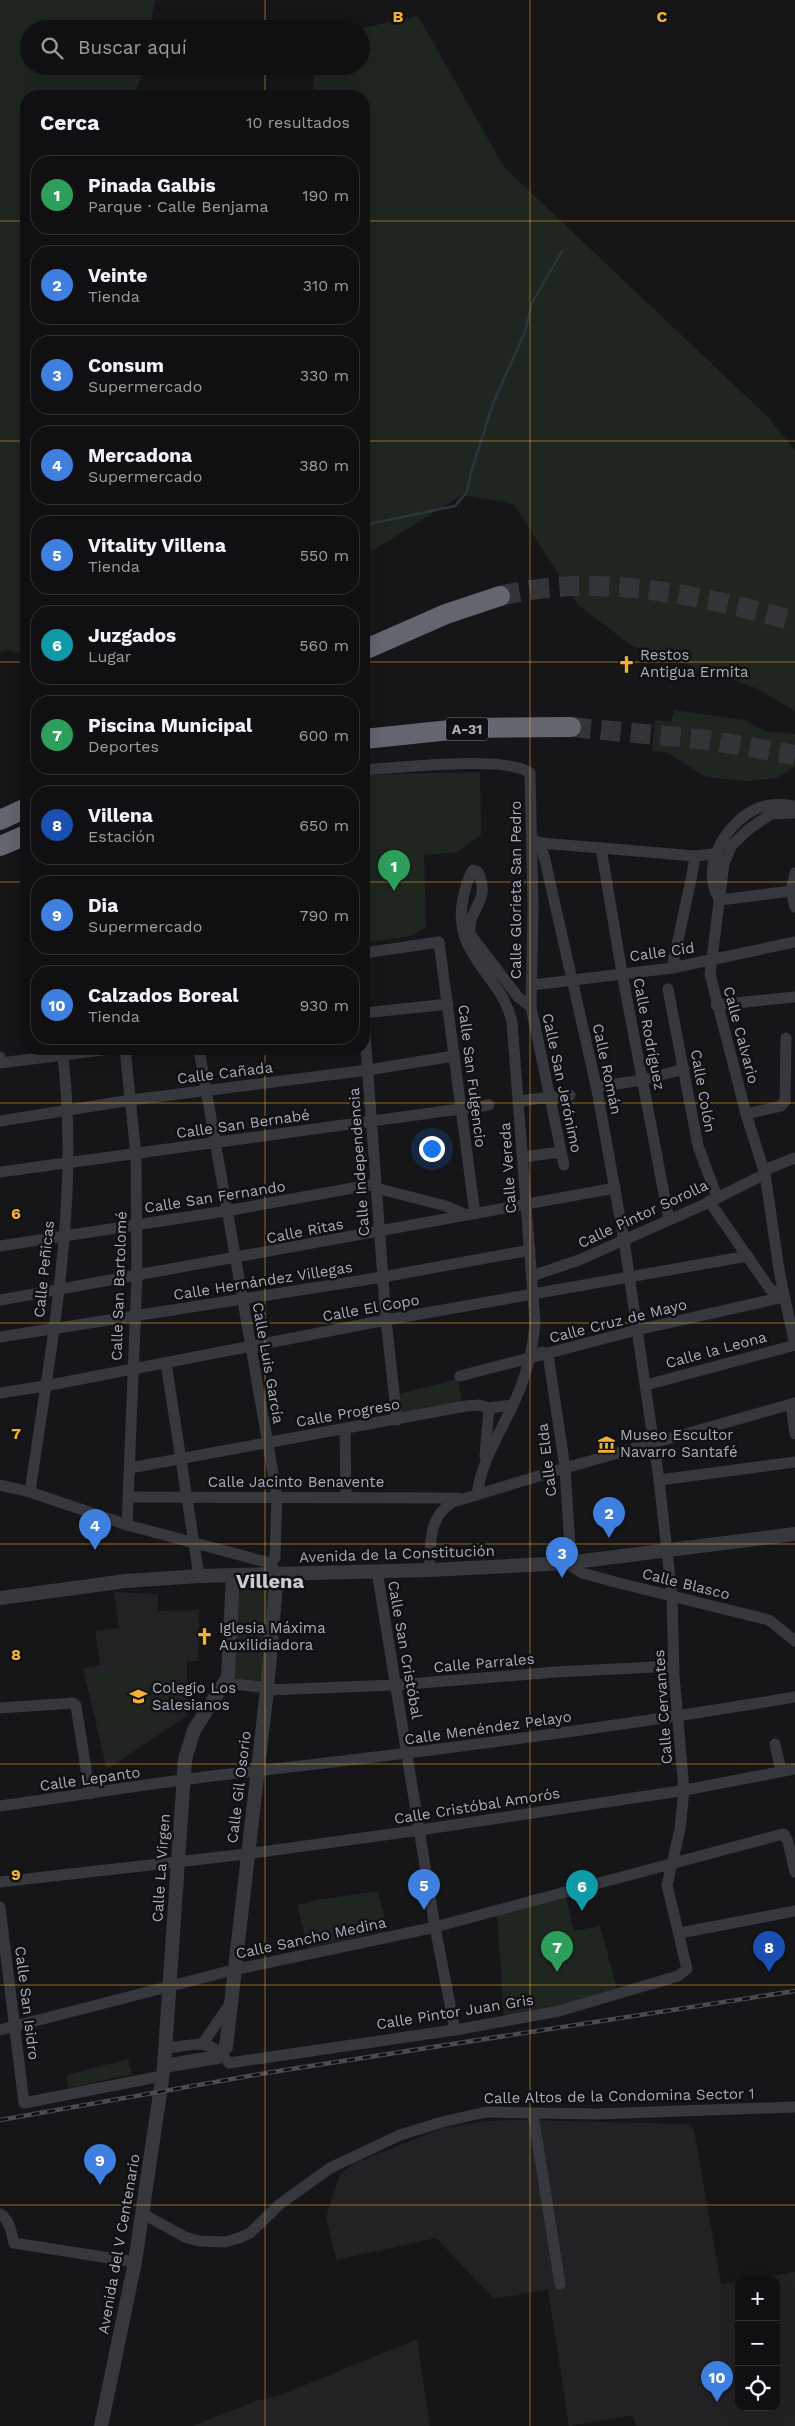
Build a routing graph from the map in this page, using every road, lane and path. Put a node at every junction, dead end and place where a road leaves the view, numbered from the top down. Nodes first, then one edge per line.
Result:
1 (500, 596) tunnel mouth
2 (370, 647) edge
3 (571, 727) tunnel mouth
4 (370, 738) edge
5 (370, 770) edge
6 (795, 806) edge
7 (20, 811) edge
8 (795, 813) edge
9 (0, 820) edge
10 (20, 838) edge
11 (536, 841) junction
12 (0, 846) edge
13 (601, 851) junction
14 (715, 854) junction
15 (694, 856) junction
16 (795, 873) edge
17 (790, 891) junction
18 (720, 900) junction
19 (555, 906) junction
20 (533, 907) junction
21 (795, 907) edge
22 (467, 936) junction
23 (795, 942) edge
24 (370, 952) edge
25 (712, 960) junction
26 (672, 968) junction
27 (622, 973) junction
28 (571, 979) junction
29 (532, 985) junction
30 (668, 989) dead end
31 (795, 996) edge
32 (448, 1004) junction
33 (716, 1005) junction
34 (531, 1007) junction
35 (370, 1012) edge
36 (510, 1012) junction
37 (786, 1038) dead end
38 (45, 1055) edge
39 (62, 1055) edge
40 (126, 1055) edge
41 (200, 1055) edge
42 (367, 1055) edge
43 (454, 1056) junction
44 (0, 1057) edge
45 (684, 1069) junction
46 (368, 1070) junction
47 (642, 1080) junction
48 (596, 1087) junction
49 (207, 1090) junction
50 (570, 1095) dead end
51 (550, 1097) junction
52 (131, 1100) junction
53 (518, 1102) junction
54 (489, 1105) dead end
55 (460, 1109) junction
56 (69, 1111) junction
57 (746, 1114) junction
58 (0, 1121) edge
59 (370, 1122) junction
60 (215, 1143) junction
61 (561, 1152) junction
62 (136, 1155) junction
63 (523, 1157) junction
64 (795, 1158) edge
65 (68, 1163) junction
66 (564, 1165) dead end
67 (0, 1172) edge
68 (764, 1172) junction
69 (376, 1186) junction
70 (615, 1188) junction
71 (713, 1199) junction
72 (526, 1206) junction
73 (226, 1211) junction
74 (471, 1214) junction
75 (669, 1220) junction
76 (136, 1225) junction
77 (379, 1232) junction
78 (64, 1236) junction
79 (624, 1240) junction
80 (0, 1246) edge
81 (530, 1250) junction
82 (748, 1256) junction
83 (236, 1259) junction
84 (136, 1276) junction
85 (383, 1276) junction
86 (532, 1276) junction
87 (629, 1277) junction
88 (57, 1290) junction
89 (534, 1295) junction
90 (784, 1297) junction
91 (241, 1299) junction
92 (0, 1300) edge
93 (135, 1316) junction
94 (386, 1320) junction
95 (535, 1322) junction
96 (52, 1330) junction
97 (637, 1330) junction
98 (0, 1337) edge
99 (795, 1345) edge
100 (250, 1346) junction
101 (548, 1354) junction
102 (530, 1359) junction
103 (166, 1363) junction
104 (132, 1369) junction
105 (460, 1376) dead end
106 (646, 1385) junction
107 (45, 1386) junction
108 (0, 1393) edge
109 (793, 1403) edge
110 (513, 1405) junction
111 (489, 1408) junction
112 (397, 1420) junction
113 (345, 1428) junction
114 (795, 1434) edge
115 (267, 1443) junction
116 (653, 1443) junction
117 (181, 1457) junction
118 (485, 1461) junction
119 (795, 1462) edge
120 (130, 1468) junction
121 (565, 1468) junction
122 (659, 1480) junction
123 (0, 1485) edge
124 (30, 1492) junction
125 (277, 1496) junction
126 (346, 1496) junction
127 (477, 1496) junction
128 (129, 1497) junction
129 (188, 1497) junction
130 (463, 1498) junction
131 (127, 1526) junction
132 (795, 1534) edge
133 (195, 1544) junction
134 (666, 1550) junction
135 (569, 1562) junction
136 (273, 1569) junction
137 (429, 1570) junction
138 (378, 1571) junction
139 (233, 1575) junction
140 (199, 1576) junction
141 (672, 1596) junction
142 (0, 1598) edge
143 (795, 1641) edge
144 (674, 1666) junction
145 (225, 1683) junction
146 (396, 1686) junction
147 (267, 1690) junction
148 (795, 1697) edge
149 (0, 1708) edge
150 (677, 1717) junction
151 (775, 1744) dead end
152 (408, 1754) junction
153 (795, 1769) edge
154 (781, 1771) junction
155 (256, 1772) junction
156 (184, 1780) junction
157 (684, 1790) junction
158 (90, 1794) junction
159 (0, 1806) edge
160 (420, 1830) junction
161 (247, 1854) junction
162 (673, 1862) junction
163 (177, 1863) junction
164 (795, 1872) edge
165 (0, 1882) edge
166 (0, 1907) edge
167 (795, 1911) edge
168 (435, 1927) junction
169 (680, 1933) junction
170 (688, 1965) joint
171 (233, 1970) junction
172 (169, 1987) junction
173 (230, 2004) junction
174 (15, 2027) junction
175 (0, 2030) edge
176 (454, 2030) junction
177 (203, 2043) junction
178 (165, 2048) junction
179 (224, 2050) junction
180 (163, 2071) junction
181 (795, 2107) edge
182 (533, 2114) junction
183 (0, 2214) edge
184 (143, 2214) junction
185 (135, 2262) junction
186 (560, 2284) dead end
187 (101, 2426) edge

1 - 2 highway
3 - 4 highway, A-31
5 - 11 street, Calle Glorieta San Pedro
6 - 14 street
7 - 9 highway
8 - 18 street, Calle Calvario
10 - 12 highway
11 - 13 street
11 - 19 street, Calle Román
11 - 20 street, Calle Glorieta San Pedro
13 - 15 street
13 - 27 street, Calle Rodríguez
14 - 15 street
14 - 18 street, Calle Calvario
15 - 26 street
16 - 17 street
17 - 18 street
17 - 21 street
18 - 25 street, Calle Calvario
19 - 20 street
19 - 28 street, Calle Román
20 - 29 street, Calle Glorieta San Pedro
22 - 22 street
22 - 34 street
22 - 36 street
23 - 25 street, Calle Cid
24 - 32 street, Calle San Fulgencio
25 - 26 street, Calle Cid
25 - 33 street, Calle Calvario
26 - 27 street, Calle Cid
27 - 28 street, Calle Cid
27 - 47 street, Calle Rodríguez
28 - 29 street, Calle Cid
28 - 48 street, Calle Román
29 - 34 street, Calle Glorieta San Pedro
30 - 45 street, Calle Colón
31 - 33 street
32 - 35 street
32 - 43 street, Calle San Fulgencio
33 - 57 street, Calle Calvario
34 - 36 street
34 - 51 street, Calle San Jerónimo
36 - 53 street, Calle Vereda
37 - 57 street
38 - 44 street
39 - 56 street, Calle Peñicas
40 - 52 street, Calle San Bartolomé
41 - 49 street, Calle Luis García
42 - 46 street, Calle Independencia
43 - 46 street, Calle Cañada
43 - 55 street, Calle San Fulgencio
45 - 47 street
45 - 71 street, Calle Colón
46 - 49 street, Calle Cañada
46 - 59 street, Calle Independencia
47 - 48 street
47 - 75 street, Calle Rodríguez
48 - 70 street, Calle Román
49 - 52 street, Calle Cañada
49 - 60 street, Calle Luis García
50 - 51 street
51 - 53 street
51 - 61 street, Calle San Jerónimo
52 - 56 street, Calle Cañada
52 - 62 street, Calle San Bartolomé
53 - 63 street, Calle Vereda
54 - 55 street, Calle San Bernabé
55 - 59 street, Calle San Bernabé
55 - 74 street, Calle San Fulgencio
56 - 58 street, Calle Cañada
56 - 65 street, Calle Peñicas
57 - 68 street, Calle Calvario
59 - 60 street, Calle San Bernabé
59 - 69 street, Calle Independencia
60 - 62 street, Calle San Bernabé
60 - 73 street, Calle Luis García
61 - 63 street
61 - 66 street, Calle San Jerónimo
62 - 65 street, Calle San Bernabé
62 - 76 street, Calle San Bartolomé
63 - 72 street, Calle Vereda
64 - 68 street, Calle Pintor Sorolla
65 - 67 street, Calle San Bernabé
65 - 78 street, Calle Peñicas
68 - 71 street, Calle Pintor Sorolla
68 - 90 street, Calle Calvario
69 - 73 street, Calle San Fernando
69 - 74 street, Calle San Fernando
69 - 77 street, Calle Independencia
70 - 72 street, Calle Ritas
70 - 79 street, Calle Román
71 - 75 street, Calle Pintor Sorolla
71 - 82 street, Calle Colón
72 - 74 street, Calle Ritas
72 - 81 street, Calle Vereda
73 - 76 street, Calle San Fernando
73 - 83 street, Calle Luis García
74 - 77 street, Calle Ritas
75 - 79 street, Calle Pintor Sorolla
76 - 78 street, Calle San Fernando
76 - 84 street, Calle San Bartolomé
77 - 83 street, Calle Ritas
77 - 85 street, Calle Independencia
78 - 80 street, Calle San Fernando
78 - 88 street, Calle Peñicas
79 - 86 street, Calle Pintor Sorolla
79 - 87 street, Calle Román
81 - 85 street, Calle Hernández Villegas
81 - 86 street, Calle Vereda
82 - 87 street, Calle El Copo
82 - 90 street, Calle Colón
83 - 84 street, Calle Ritas
83 - 91 street, Calle Luis García
84 - 88 street, Calle Ritas
84 - 93 street, Calle San Bartolomé
85 - 91 street, Calle Hernández Villegas
85 - 94 street, Calle Independencia
86 - 89 street, Calle Vereda
87 - 89 street, Calle El Copo
87 - 97 street, Calle Román
88 - 92 street, Calle Ritas
88 - 96 street, Calle Peñicas
89 - 94 street, Calle El Copo
89 - 95 street, Calle Vereda
90 - 97 street, Calle Cruz de Mayo
90 - 99 street, Calle Calvario
91 - 93 street, Calle Hernández Villegas
91 - 100 street, Calle Luis García
93 - 96 street, Calle Hernández Villegas
93 - 104 street, Calle San Bartolomé
94 - 100 street, Calle El Copo
94 - 112 street, Calle Independencia
95 - 101 street, Calle Vereda
95 - 102 street, Calle Vereda
96 - 98 street, Calle Hernández Villegas
96 - 107 street, Calle Peñicas
97 - 101 street, Calle Cruz de Mayo
97 - 106 street, Calle Román
99 - 106 street, Calle la Leona
100 - 103 street, Calle El Copo
100 - 115 street, Calle Luis García
101 - 102 street, Calle Cruz de Mayo
101 - 121 street, Calle Elda
102 - 105 street, Calle Cruz de Mayo
102 - 110 street, Calle Vereda
103 - 104 street, Calle El Copo
103 - 117 street
104 - 107 street, Calle El Copo
104 - 120 street, Calle San Bartolomé
106 - 116 street, Calle Cervantes
107 - 108 street, Calle El Copo
107 - 124 street, Calle Peñicas
109 - 114 street
109 - 116 street
110 - 111 street, Calle Progreso
110 - 118 street, Calle Vereda
111 - 112 street, Calle Progreso
111 - 118 street
112 - 113 street, Calle Progreso
113 - 115 street, Calle Progreso
113 - 126 street
115 - 117 street, Calle Progreso
115 - 125 street, Calle Luis García
116 - 121 street
116 - 122 street, Calle Cervantes
117 - 120 street, Calle Progreso
117 - 129 street
118 - 127 street
119 - 122 street
120 - 128 street, Calle San Bartolomé
121 - 127 street
121 - 135 street, Calle Elda
122 - 134 street, Calle Cervantes
123 - 124 street
124 - 131 street
125 - 126 street, Calle Jacinto Benavente
125 - 129 street, Calle Jacinto Benavente
125 - 136 street, Calle Luis García
126 - 130 street, Calle Jacinto Benavente
127 - 130 street
128 - 129 street, Calle Jacinto Benavente
128 - 131 street, Calle San Bartolomé
129 - 133 street
130 - 137 street
131 - 133 street
132 - 134 street, Avenida de la Constitución
133 - 136 street
133 - 140 street
134 - 135 street, Avenida de la Constitución
134 - 141 street, Calle Cervantes
135 - 137 street, Avenida de la Constitución
135 - 141 street, Calle Blasco
136 - 138 street, Avenida de la Constitución
136 - 139 street, Avenida de la Constitución
136 - 147 street, Calle Gil Osorio
137 - 138 street, Avenida de la Constitución
138 - 146 street, Calle San Cristóbal
139 - 140 street, Avenida de la Constitución
139 - 145 street
140 - 142 street, Avenida de la Constitución
141 - 143 street, Calle Blasco
141 - 144 street, Calle Cervantes
144 - 146 street, Calle Parrales
144 - 150 street, Calle Cervantes
145 - 147 street, Calle Parrales
145 - 156 street, Calle La Virgen
146 - 147 street, Calle Parrales
146 - 152 street, Calle San Cristóbal
147 - 155 street, Calle Gil Osorio
148 - 150 street, Calle Menéndez Pelayo
149 - 158 street
150 - 152 street, Calle Menéndez Pelayo
150 - 157 street, Calle Cervantes
151 - 154 street
152 - 155 street, Calle Menéndez Pelayo
152 - 160 street, Calle San Cristóbal
153 - 154 street, Calle Cristóbal Amorós
154 - 157 street, Calle Cristóbal Amorós
155 - 156 street, Calle Menéndez Pelayo
155 - 161 street, Calle Gil Osorio
156 - 158 street, Calle Lepanto
156 - 163 street, Calle La Virgen
157 - 160 street, Calle Cristóbal Amorós
157 - 162 street, Calle Cervantes
158 - 159 street, Calle Lepanto
160 - 161 street, Calle Cristóbal Amorós
160 - 168 street, Calle San Cristóbal
161 - 163 street, Calle Cristóbal Amorós
161 - 171 street, Calle Gil Osorio
162 - 164 street, Calle Sancho Medina
162 - 168 street, Calle Sancho Medina
162 - 169 street, Calle Cervantes
163 - 165 street, Calle Cristóbal Amorós
163 - 172 street, Calle La Virgen
166 - 174 street, Calle San Isidro
167 - 169 street
168 - 171 street, Calle Sancho Medina
168 - 176 street, Calle San Cristóbal
169 - 170 street, Calle Cervantes
170 - 176 street, Calle Pintor Juan Gris
171 - 172 street, Calle Sancho Medina
171 - 173 street, Calle Gil Osorio
172 - 174 street, Calle Sancho Medina
172 - 178 street, Calle La Virgen
173 - 177 street, Calle Gil Osorio
173 - 179 street, Calle Gil Osorio
174 - 175 street, Calle Sancho Medina
174 - 180 street, Calle San Isidro
176 - 179 street, Calle Pintor Juan Gris
177 - 178 street
177 - 179 street, Calle Pintor Juan Gris
178 - 180 street, Calle La Virgen
179 - 180 street
180 - 184 street, Avenida del V Centenario
181 - 182 street, Calle Altos de la Condomina Sector 1
182 - 184 street, Calle Altos de la Condomina Sector 1
182 - 186 street
183 - 185 street
184 - 185 street, Avenida del V Centenario
185 - 187 street, Avenida del V Centenario

